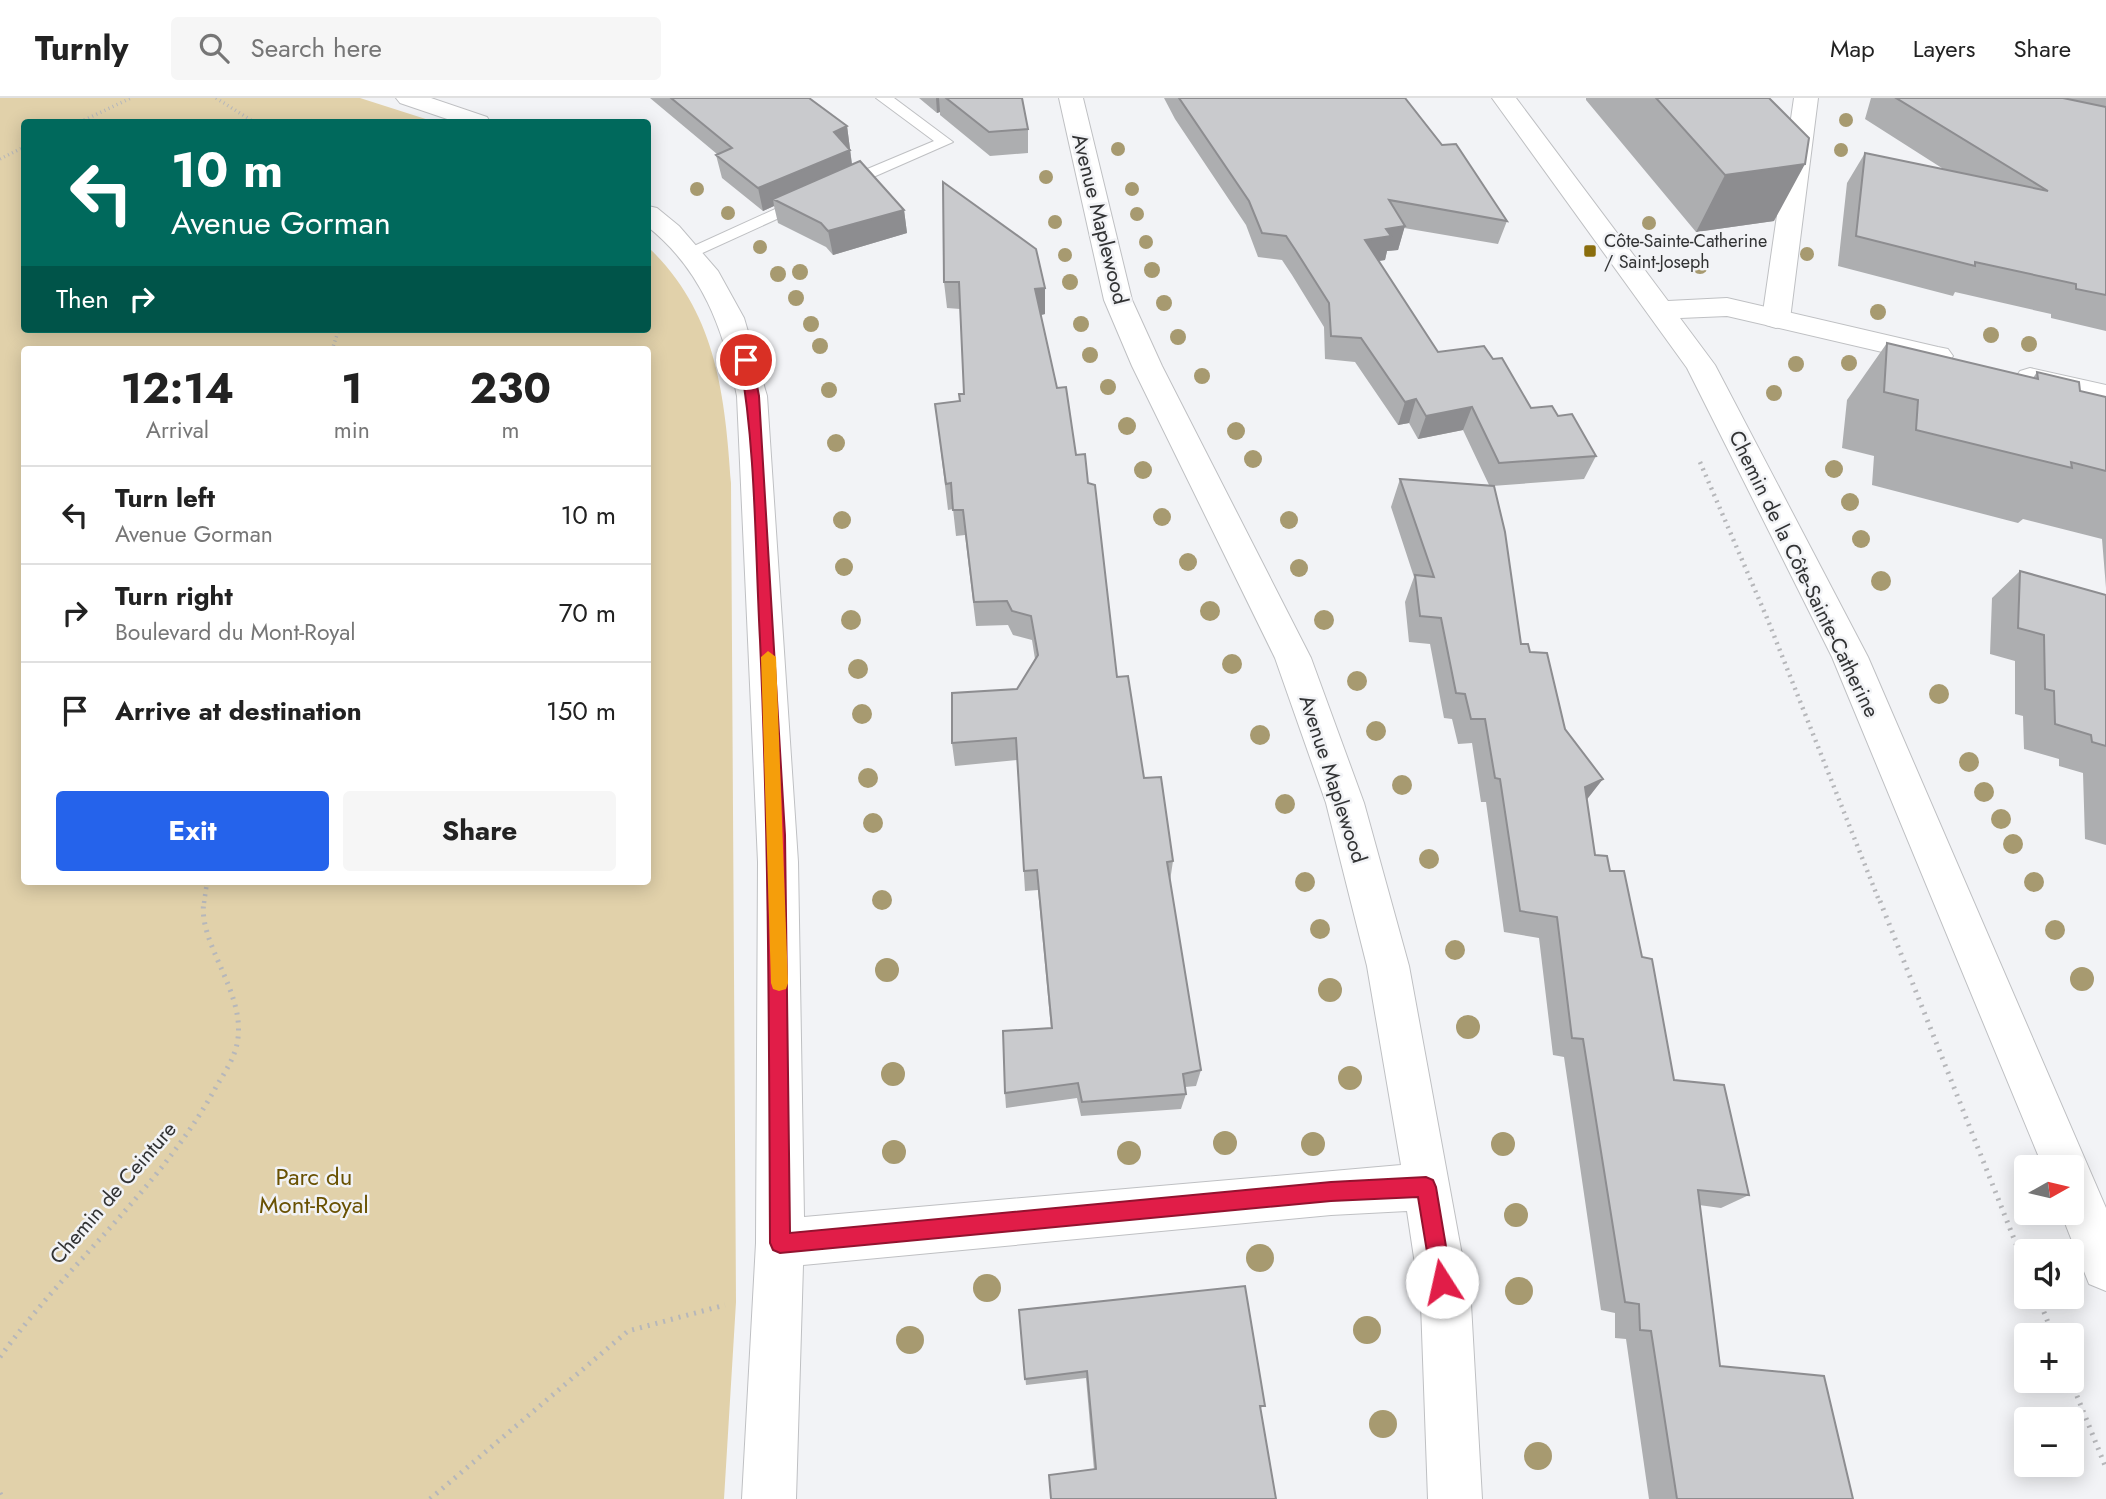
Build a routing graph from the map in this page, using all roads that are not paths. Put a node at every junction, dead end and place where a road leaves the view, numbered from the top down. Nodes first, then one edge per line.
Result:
1 (408, 98) edge
2 (884, 98) edge
3 (1071, 98) edge
4 (1504, 98) edge
5 (1806, 98) edge
6 (469, 119) edge
7 (651, 217) edge
8 (692, 251) junction
9 (1662, 310) junction
10 (1776, 318) junction
11 (1961, 362) edge
12 (2000, 371) edge
13 (2106, 395) edge
14 (2061, 1155) edge
15 (1426, 1187) junction
16 (2084, 1212) edge
17 (780, 1243) junction
18 (2106, 1267) edge
19 (769, 1499) edge
20 (1455, 1499) edge

1 - 6 street
2 - 8 lane
3 - 15 street, Avenue Maplewood
4 - 9 street, Chemin de la Côte-Sainte-Catherine
5 - 10 street
7 - 8 street
8 - 17 street
9 - 10 street
9 - 14 street, Chemin de la Côte-Sainte-Catherine
10 - 11 street
12 - 13 street
15 - 17 street
15 - 20 street, Avenue Maplewood
16 - 18 street
17 - 19 street

